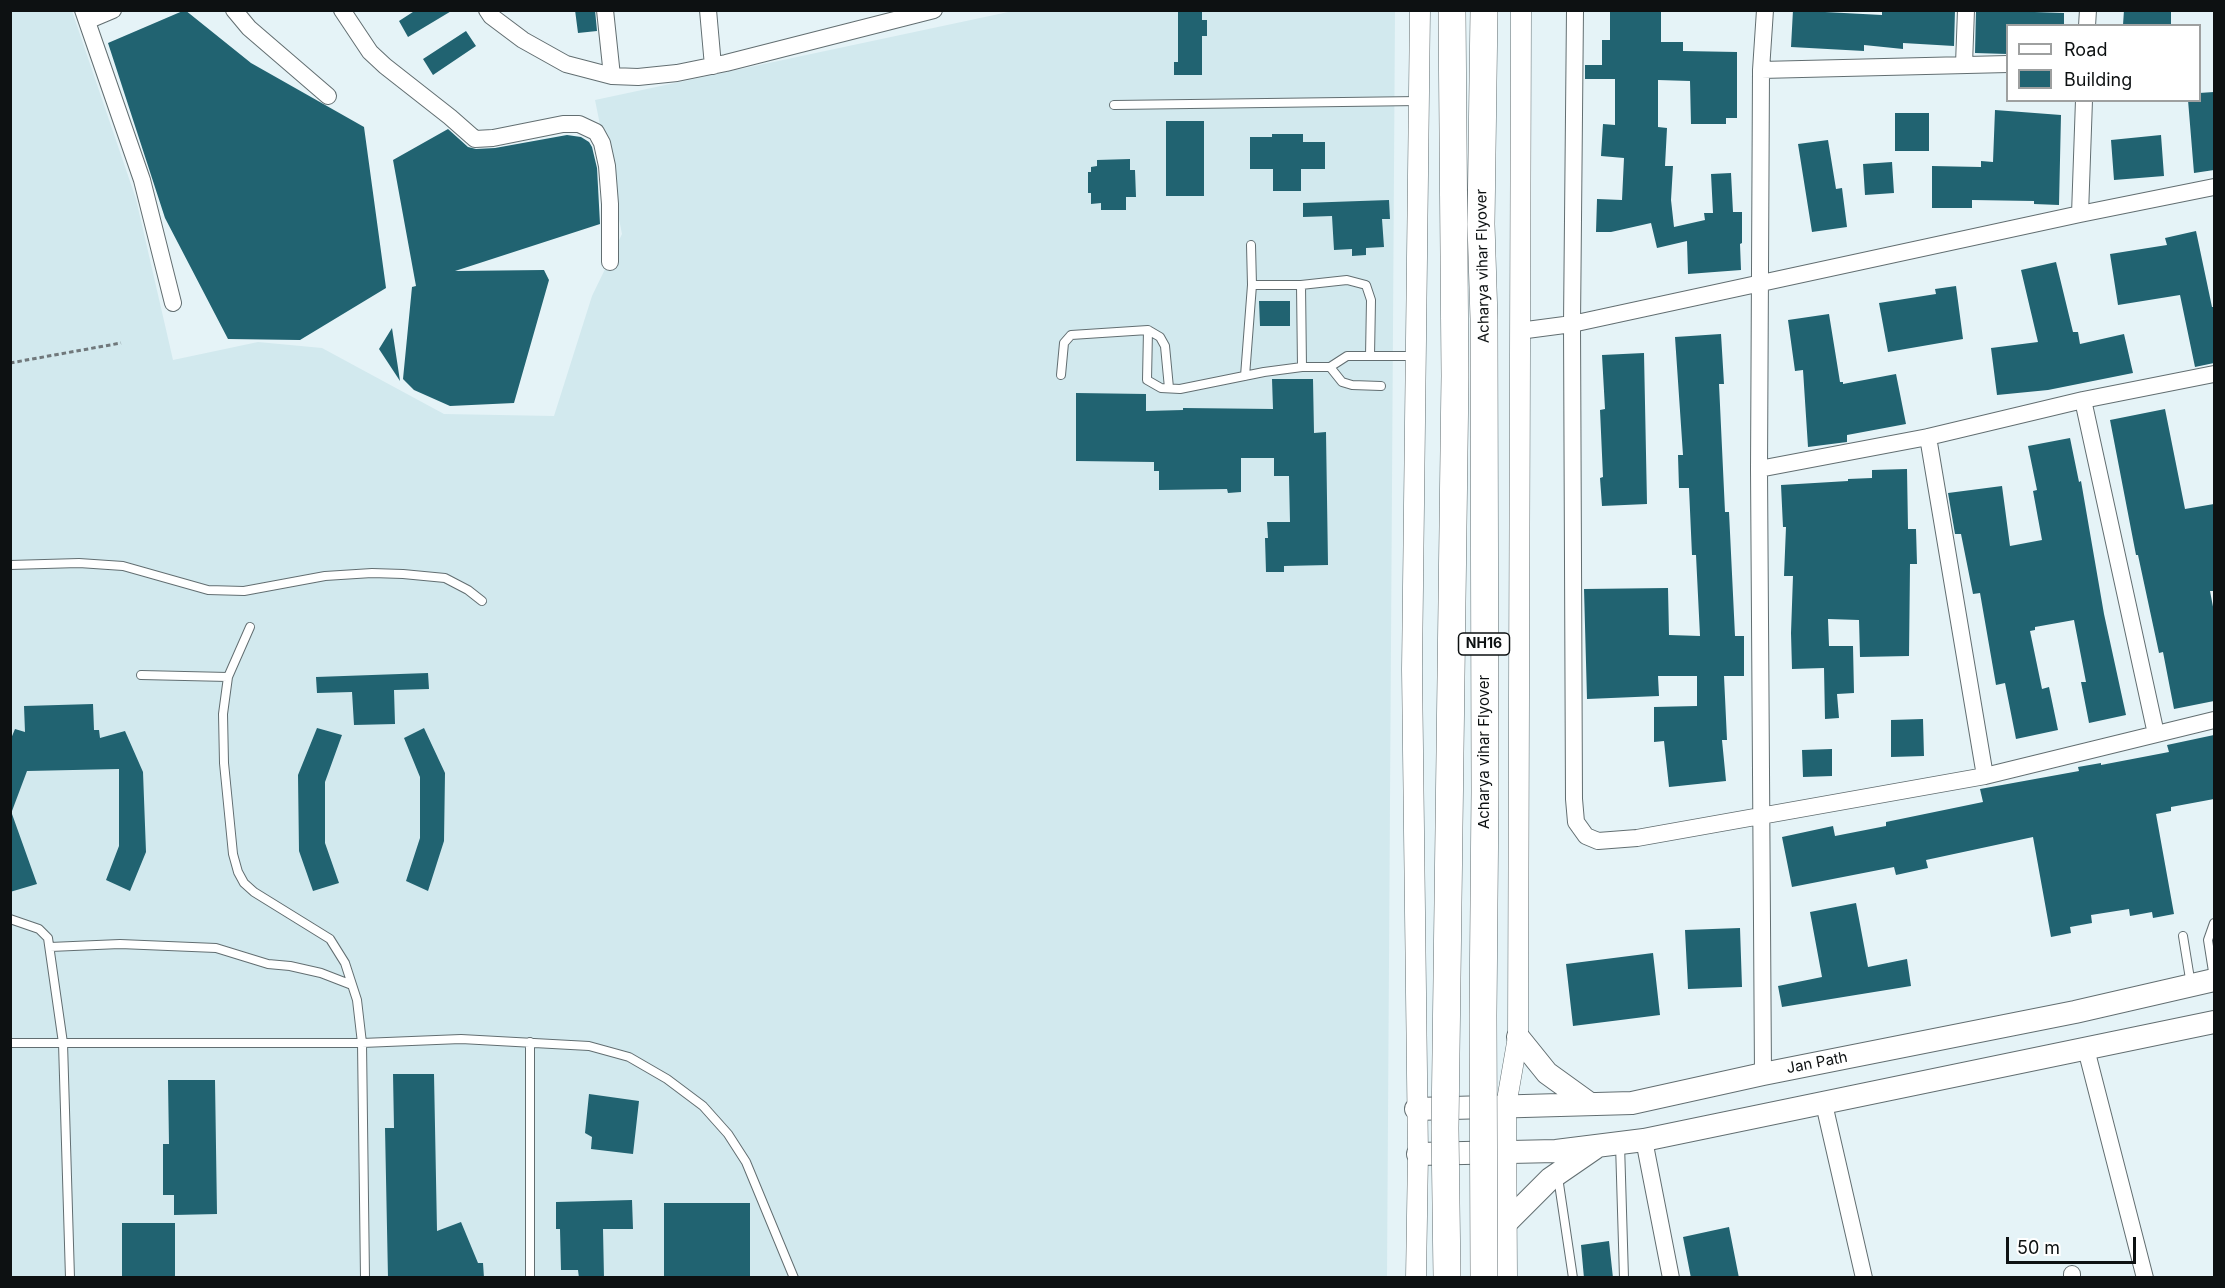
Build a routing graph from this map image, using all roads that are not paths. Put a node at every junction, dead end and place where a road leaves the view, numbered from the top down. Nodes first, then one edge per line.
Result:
1 (113, 10) edge
2 (234, 10) edge
3 (342, 10) edge
4 (487, 10) edge
5 (605, 10) edge
6 (708, 10) edge
7 (934, 10) edge
8 (1420, 10) edge
9 (1452, 10) edge
10 (1484, 10) edge
11 (1521, 10) edge
12 (1575, 10) edge
13 (1765, 10) edge
14 (1966, 10) edge
15 (85, 16) edge
16 (1964, 64) junction
17 (2006, 64) edge
18 (713, 66) junction
19 (1761, 70) junction
20 (612, 76) junction
21 (328, 96) dead end
22 (1419, 101) junction
23 (2084, 102) edge
24 (1114, 105) dead end
25 (2214, 187) edge
26 (2080, 214) junction
27 (1251, 245) dead end
28 (610, 262) dead end
29 (1252, 285) junction
30 (1301, 285) junction
31 (1760, 285) junction
32 (173, 303) dead end
33 (1572, 324) junction
34 (1148, 330) junction
35 (1519, 331) junction
36 (1370, 356) junction
37 (1417, 356) junction
38 (1330, 367) junction
39 (1302, 368) junction
40 (2214, 374) edge
41 (1061, 375) dead end
42 (1245, 376) junction
43 (1381, 386) dead end
44 (1169, 388) junction
45 (2083, 400) junction
46 (1928, 437) junction
47 (1759, 469) junction
48 (10, 565) edge
49 (482, 601) dead end
50 (250, 627) dead end
51 (141, 675) dead end
52 (228, 677) junction
53 (2214, 720) edge
54 (2157, 734) junction
55 (1985, 776) junction
56 (1762, 816) junction
57 (10, 919) edge
58 (2214, 923) edge
59 (2183, 936) dead end
60 (50, 946) junction
61 (2214, 980) edge
62 (352, 985) junction
63 (2191, 985) junction
64 (2214, 1022) edge
65 (1518, 1037) junction
66 (530, 1042) junction
67 (10, 1043) edge
68 (63, 1043) junction
69 (362, 1043) junction
70 (2086, 1049) junction
71 (1763, 1074) junction
72 (1590, 1104) junction
73 (1824, 1104) junction
74 (1506, 1106) junction
75 (1416, 1109) junction
76 (1644, 1140) junction
77 (1620, 1143) junction
78 (1597, 1147) junction
79 (1507, 1151) junction
80 (1418, 1154) junction
81 (1558, 1174) junction
82 (1507, 1222) junction
83 (70, 1278) edge
84 (365, 1278) edge
85 (530, 1278) edge
86 (794, 1278) edge
87 (1416, 1278) edge
88 (1447, 1278) edge
89 (1484, 1278) edge
90 (1507, 1278) edge
91 (1573, 1278) edge
92 (1624, 1278) edge
93 (1671, 1278) edge
94 (1864, 1278) edge
95 (2145, 1278) edge

1 - 15 street
2 - 21 street
3 - 28 street
4 - 20 street
5 - 20 street
6 - 18 street
7 - 18 street
8 - 22 street
9 - 88 highway, Acharya vihar Flyover / NH16, bridge
10 - 89 highway, Acharya vihar Flyover / NH16, bridge
11 - 35 street
12 - 33 street
13 - 19 street
14 - 16 street
15 - 32 street
16 - 17 street
16 - 19 street
18 - 20 street
19 - 31 street
22 - 24 lane
22 - 37 street
23 - 26 street
25 - 26 street
26 - 31 street
27 - 29 lane
29 - 30 lane
29 - 42 lane
30 - 36 lane
30 - 39 lane
31 - 33 street
31 - 47 street
33 - 35 street
33 - 56 street
34 - 41 lane
34 - 44 lane
34 - 44 lane
35 - 65 street
36 - 37 lane
36 - 38 lane
37 - 75 street
38 - 39 lane
38 - 43 lane
39 - 42 lane
40 - 45 street
42 - 44 lane
45 - 46 street
45 - 54 street
46 - 47 street
46 - 55 street
47 - 56 street
48 - 49 lane
50 - 52 lane
51 - 52 lane
52 - 62 lane
53 - 54 street
54 - 55 street
55 - 56 street
56 - 71 street
57 - 60 lane
58 - 61 lane
59 - 63 lane
60 - 62 lane
60 - 68 lane
61 - 63 main road, Jan Path
62 - 69 lane
63 - 71 main road, Jan Path
64 - 70 main road
65 - 72 main road
65 - 74 street
66 - 69 lane
66 - 85 lane
66 - 86 lane
67 - 68 lane
68 - 69 lane
68 - 83 lane
69 - 84 lane
70 - 73 main road
70 - 95 street
71 - 72 main road, Jan Path
72 - 74 main road, Jan Path
73 - 76 main road
73 - 94 street
74 - 75 main road, Jan Path
74 - 79 street
75 - 80 street
76 - 77 main road
76 - 93 street
77 - 78 main road
77 - 92 lane
78 - 79 main road
78 - 81 main road
79 - 80 main road
79 - 82 street
80 - 87 street
81 - 82 main road
81 - 91 lane
82 - 90 street

